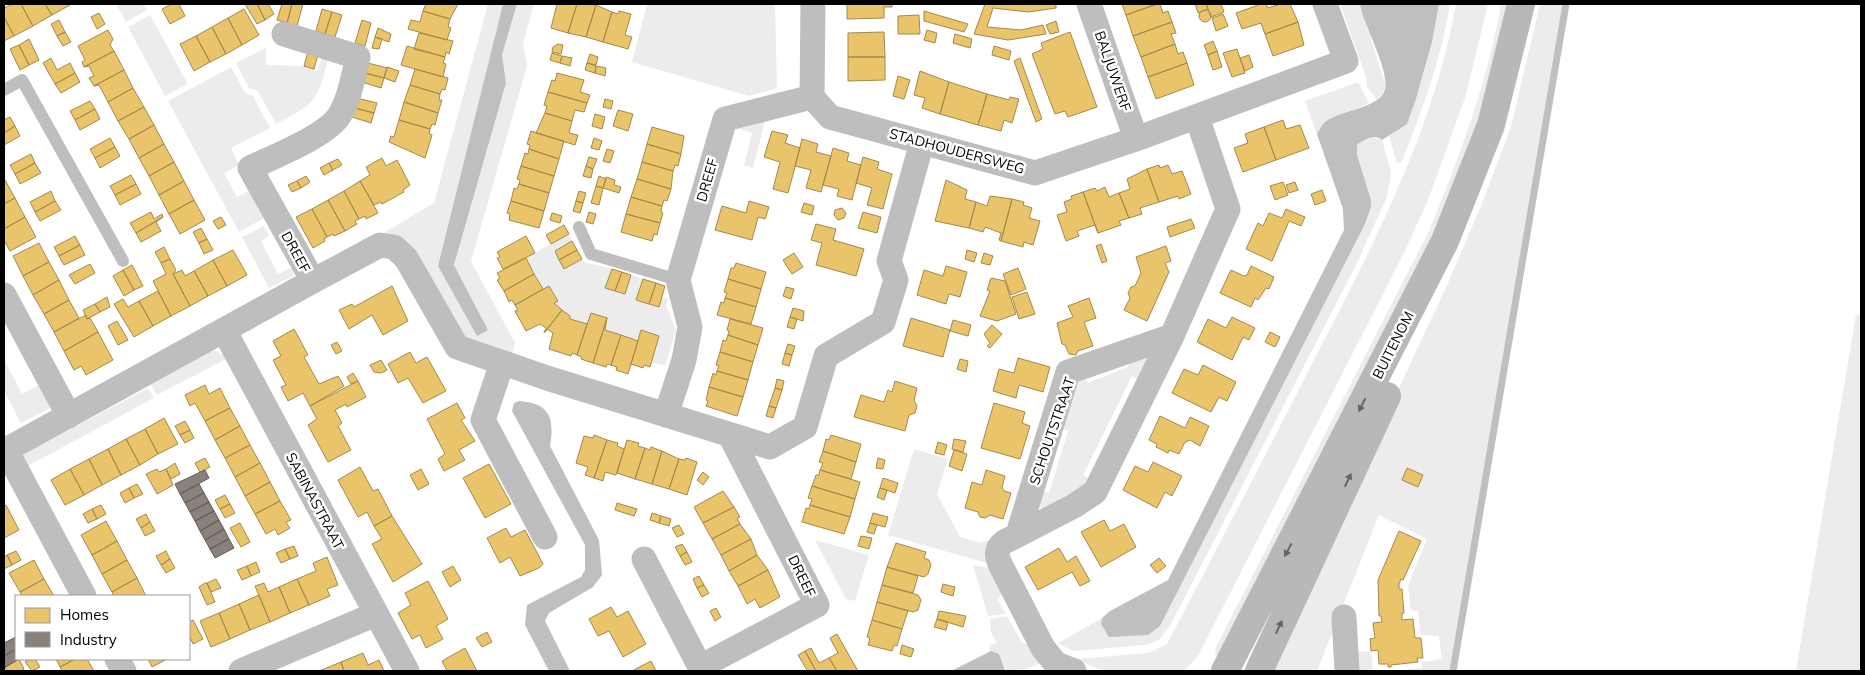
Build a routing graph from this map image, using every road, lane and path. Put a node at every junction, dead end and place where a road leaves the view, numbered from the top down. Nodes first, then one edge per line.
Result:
1 (812, 4) edge
2 (1089, 4) edge
3 (1325, 4) edge
4 (1521, 4) edge
5 (1532, 4) edge
6 (284, 34) dead end
7 (4, 90) edge
8 (812, 97) junction
9 (1197, 117) junction
10 (1136, 139) junction
11 (922, 142) junction
12 (579, 227) dead end
13 (123, 261) dead end
14 (678, 280) junction
15 (312, 282) junction
16 (4, 294) edge
17 (224, 330) junction
18 (1172, 336) junction
19 (502, 363) junction
20 (666, 414) junction
21 (69, 416) junction
22 (730, 435) junction
23 (5, 450) edge
24 (1018, 534) junction
25 (545, 537) dead end
26 (644, 560) dead end
27 (83, 595) edge
28 (376, 614) junction
29 (1344, 617) dead end
30 (118, 660) edge
31 (124, 671) edge
32 (241, 671) edge
33 (407, 671) edge
34 (1074, 671) edge
35 (1225, 671) edge
36 (1259, 671) edge
37 (1347, 671) edge

1 - 8 street
2 - 10 street, BALJUWERF
3 - 9 street, STADHOUDERSWEG
4 -> 35 main road, BUITENOM
36 -> 5 main road, BUITENOM
6 - 15 street, DREEF
7 - 13 lane
8 - 11 street, STADHOUDERSWEG
8 - 14 street, DREEF
9 - 10 street, STADHOUDERSWEG
9 - 18 street
10 - 11 street, STADHOUDERSWEG
11 - 22 street
12 - 14 lane
14 - 20 street
15 - 17 street
15 - 19 street, DREEF
16 - 21 street
17 - 21 street
17 - 28 street, SABINASTRAAT
18 - 24 street
18 - 24 street, SCHOUTSTRAAT
19 - 20 street, DREEF
19 - 25 street
20 - 22 street, DREEF
21 - 23 street
22 - 26 street, DREEF
23 - 27 street
24 - 34 street
28 - 32 street
28 - 33 street, SABINASTRAAT
29 - 37 street
30 - 31 street

